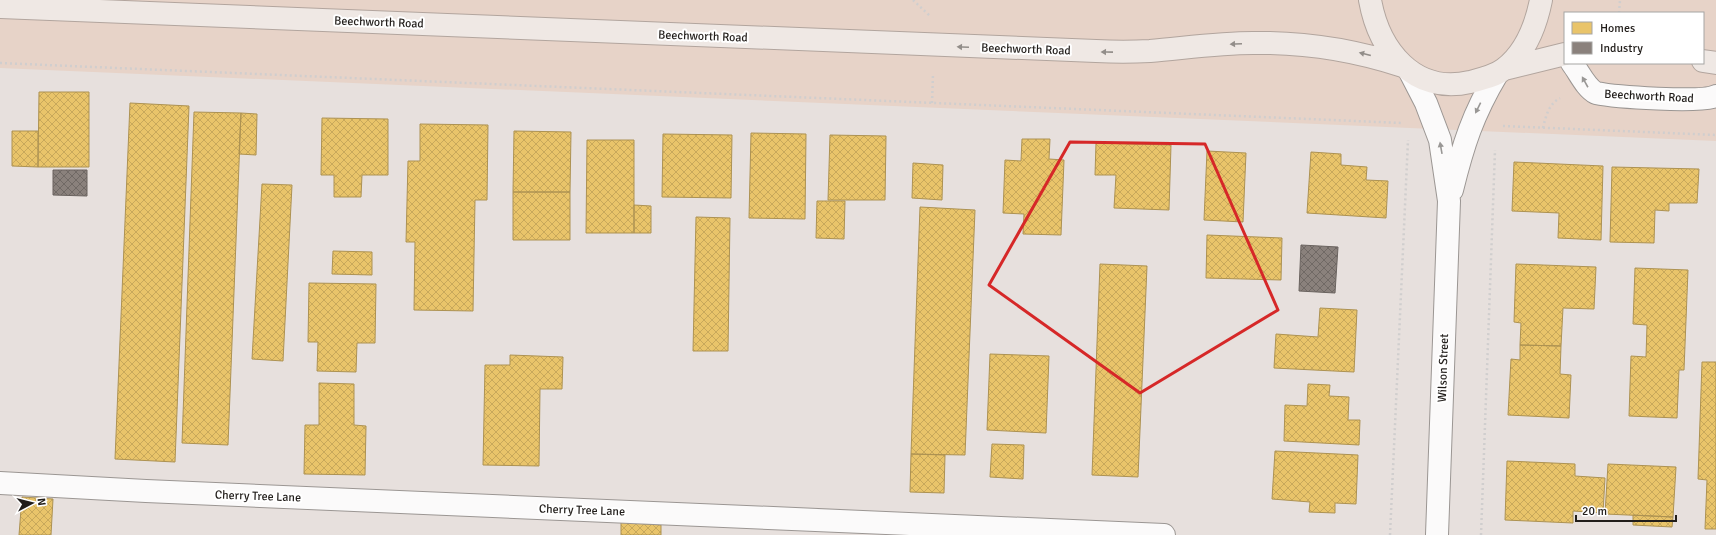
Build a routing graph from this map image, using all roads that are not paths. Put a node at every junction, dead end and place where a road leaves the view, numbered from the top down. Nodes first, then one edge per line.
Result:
1 (1370, 0) edge
2 (1541, 0) edge
3 (98, 5) edge
4 (0, 7) edge
5 (1564, 58) edge
6 (1704, 61) edge
7 (1716, 62) edge
8 (1572, 64) edge
9 (1406, 69) junction
10 (1500, 71) junction
11 (1716, 96) edge
12 (1449, 201) junction
13 (0, 483) edge
14 (1164, 535) edge
15 (1437, 535) edge

1 - 9 main road
2 - 10 main road
3 - 4 main road, Beechworth Road
9 -> 3 main road, Beechworth Road
5 - 10 main road, Beechworth Road
6 - 7 main road
11 -> 8 street, Beechworth Road
9 - 10 main road, Beechworth Road
12 -> 9 street, Wilson Street
10 -> 12 street, Wilson Street
12 - 15 street, Wilson Street
13 - 14 street, Cherry Tree Lane

